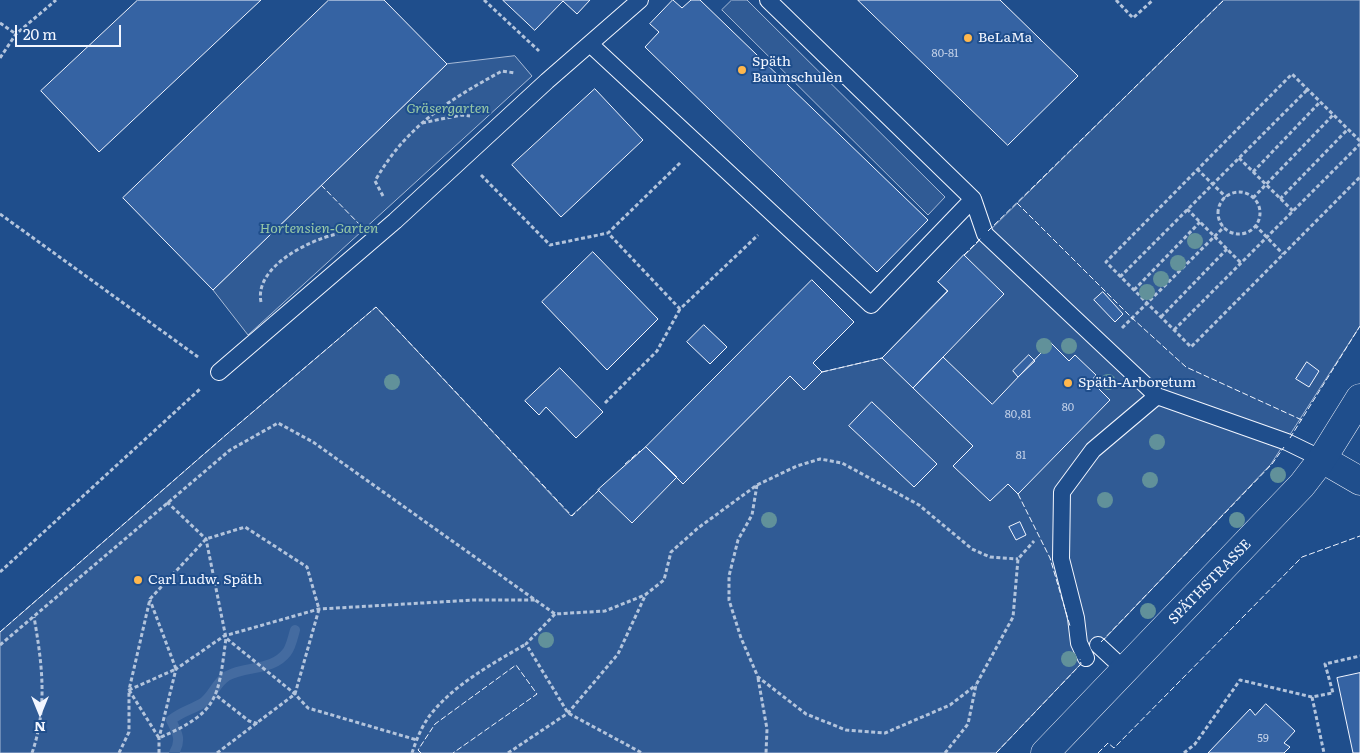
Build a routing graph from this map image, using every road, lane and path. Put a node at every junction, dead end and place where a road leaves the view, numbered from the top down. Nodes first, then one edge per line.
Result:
1 (56, 0) edge
2 (484, 0) edge
3 (640, 0) edge
4 (768, 0) edge
5 (1116, 0) edge
6 (1153, 0) edge
7 (0, 23) edge
8 (16, 34) junction
9 (590, 44) junction
10 (0, 58) edge
11 (554, 76) junction
12 (1308, 89) junction
13 (1320, 102) junction
14 (1333, 115) junction
15 (421, 124) junction
16 (499, 125) junction
17 (1348, 129) junction
18 (1360, 142) edge
19 (698, 145) junction
20 (464, 158) junction
21 (1239, 158) junction
22 (1198, 170) junction
23 (1253, 172) junction
24 (1360, 177) edge
25 (1212, 184) junction
26 (1266, 185) junction
27 (1226, 196) junction
28 (1253, 198) junction
29 (973, 199) junction
30 (1280, 199) junction
31 (1187, 210) junction
32 (1293, 211) junction
33 (0, 214) edge
34 (776, 217) junction
35 (395, 221) junction
36 (1200, 222) junction
37 (1255, 225) junction
38 (1224, 226) junction
39 (608, 233) junction
40 (1214, 236) junction
41 (1267, 237) junction
42 (365, 246) junction
43 (1227, 250) junction
44 (1283, 254) junction
45 (1241, 263) junction
46 (1120, 276) junction
47 (1134, 290) junction
48 (1147, 303) junction
49 (680, 310) junction
50 (1161, 317) junction
51 (1174, 330) junction
52 (267, 331) junction
53 (1104, 346) junction
54 (219, 372) junction
55 (1157, 396) junction
56 (1360, 398) edge
57 (605, 403) dead end
58 (1322, 459) junction
59 (1360, 481) edge
60 (758, 485) junction
61 (166, 501) junction
62 (1039, 535) dead end
63 (206, 539) junction
64 (1018, 559) junction
65 (0, 572) edge
66 (645, 596) junction
67 (150, 599) junction
68 (535, 600) junction
69 (319, 609) junction
70 (556, 614) junction
71 (34, 617) junction
72 (225, 637) junction
73 (526, 644) junction
74 (0, 645) edge
75 (1098, 645) dead end
76 (1360, 656) edge
77 (1086, 658) dead end
78 (176, 669) junction
79 (1125, 670) junction
80 (758, 677) junction
81 (976, 686) junction
82 (129, 690) junction
83 (295, 694) junction
84 (216, 696) junction
85 (1312, 697) junction
86 (568, 712) junction
87 (259, 724) junction
88 (160, 737) junction
89 (417, 740) junction
90 (1323, 752) edge
91 (32, 753) edge
92 (119, 753) edge
93 (159, 753) edge
94 (218, 753) edge
95 (412, 753) edge
96 (508, 753) edge
97 (642, 753) edge
98 (766, 753) edge
99 (945, 753) edge
100 (1045, 753) edge
101 (1184, 753) edge

1 - 8 path
2 - 11 path
3 - 9 lane
4 - 29 lane
5 - 6 path
7 - 8 path
8 - 10 path
9 - 11 lane
9 - 19 lane
11 - 15 path
11 - 16 lane
12 - 13 path
12 - 21 path
12 - 22 path
13 - 14 path
13 - 23 path
14 - 17 path
14 - 26 path
15 - 16 path
15 - 35 path
16 - 20 lane
17 - 18 path
17 - 30 path
18 - 32 path
19 - 34 lane
19 - 39 path
20 - 35 lane
20 - 39 path
21 - 23 path
21 - 25 path
22 - 25 path
22 - 46 path
23 - 26 path
24 - 44 path
25 - 27 path
25 - 31 path
26 - 28 path
26 - 30 path
27 - 28 path
27 - 38 path
28 - 37 path
29 - 34 lane
29 - 53 lane
30 - 32 path
31 - 36 path
31 - 46 path
32 - 41 path
33 - 54 path
34 - 49 path
35 - 42 lane
36 - 40 path
36 - 47 path
37 - 38 path
37 - 41 path
38 - 40 path
39 - 49 path
40 - 43 path
40 - 48 path
41 - 44 path
41 - 45 path
42 - 52 lane
42 - 52 path
43 - 45 path
43 - 50 path
44 - 51 path
45 - 51 path
46 - 47 path
47 - 48 path
48 - 50 path
48 - 53 path
49 - 57 path
50 - 51 path
52 - 54 lane
53 - 55 lane
54 - 65 path
55 - 58 lane
55 - 77 lane
56 - 58 main road, SPÄTHSTRASSE
58 - 59 main road
58 - 79 main road, SPÄTHSTRASSE
60 - 64 path
60 - 66 path
60 - 80 path
61 - 63 path
61 - 68 path
61 - 71 path
62 - 64 path
63 - 67 path
63 - 69 path
63 - 72 path
64 - 81 path
66 - 70 path
66 - 86 path
67 - 78 path
67 - 82 path
68 - 69 path
68 - 70 path
69 - 72 path
69 - 83 path
70 - 73 path
71 - 74 path
71 - 91 path
72 - 78 path
72 - 83 path
72 - 84 path
73 - 86 path
73 - 89 path
75 - 79 lane
76 - 85 path
78 - 82 path
78 - 88 path
79 - 100 main road, SPÄTHSTRASSE
80 - 81 path
80 - 98 path
81 - 99 path
82 - 88 path
82 - 92 path
83 - 87 path
83 - 89 path
84 - 87 path
84 - 88 path
85 - 90 path
85 - 101 path
86 - 96 path
86 - 97 path
87 - 94 path
88 - 93 path
89 - 95 path

